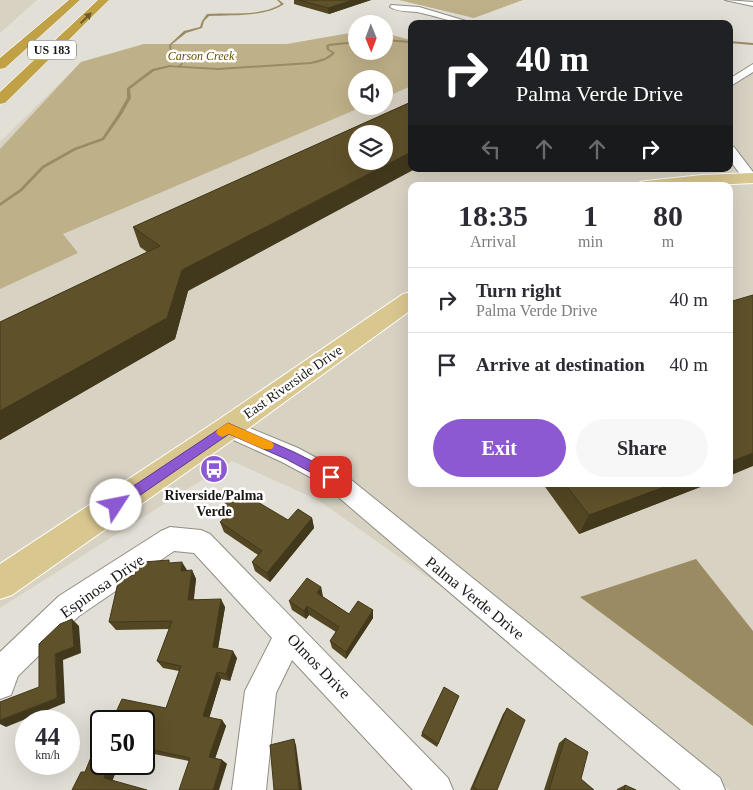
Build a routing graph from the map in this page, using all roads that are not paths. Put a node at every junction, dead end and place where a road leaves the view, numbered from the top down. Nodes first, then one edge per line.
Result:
1 (75, 0) edge
2 (104, 0) edge
3 (729, 0) edge
4 (753, 4) edge
5 (394, 7) dead end
6 (457, 20) edge
7 (38, 32) junction
8 (71, 32) junction
9 (0, 65) edge
10 (753, 67) edge
11 (733, 81) edge
12 (0, 100) edge
13 (733, 155) edge
14 (752, 178) edge
15 (683, 182) edge
16 (408, 301) edge
17 (228, 428) junction
18 (201, 542) joint
19 (0, 583) edge
20 (289, 635) junction
21 (0, 684) edge
22 (249, 790) edge
23 (436, 790) edge
24 (708, 790) edge

1 - 7 highway, US 183
8 -> 2 highway, US 183
3 - 4 street
5 - 6 street
7 - 8 highway
7 - 9 highway, US 183
8 - 12 highway, US 183
10 - 11 street
13 - 14 street
14 - 15 main road
16 - 17 main road, East Riverside Drive
17 - 19 main road, East Riverside Drive
17 - 24 street, Palma Verde Drive
18 - 20 street, Olmos Drive
18 - 21 street, Espinosa Drive
20 - 22 street
20 - 23 street, Olmos Drive

